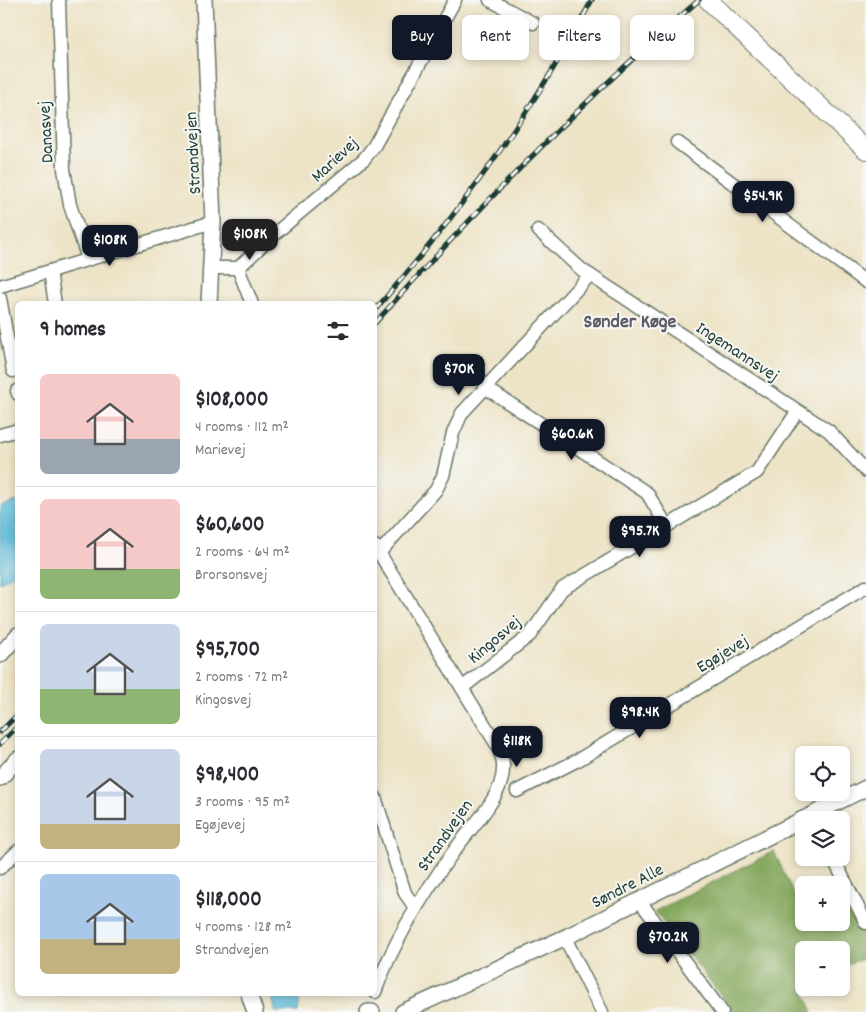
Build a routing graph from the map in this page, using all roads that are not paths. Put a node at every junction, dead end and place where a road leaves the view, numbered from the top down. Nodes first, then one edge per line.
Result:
1 (59, 0) edge
2 (204, 0) edge
3 (455, 0) edge
4 (490, 0) edge
5 (708, 0) edge
6 (533, 23) dead end
7 (676, 142) dead end
8 (866, 150) edge
9 (214, 222) junction
10 (538, 230) dead end
11 (88, 259) junction
12 (211, 268) junction
13 (238, 268) junction
14 (50, 271) junction
15 (590, 275) junction
16 (866, 282) edge
17 (0, 286) edge
18 (0, 298) edge
19 (55, 301) edge
20 (209, 301) edge
21 (251, 301) edge
22 (13, 371) dead end
23 (486, 388) junction
24 (797, 412) junction
25 (15, 431) edge
26 (0, 435) edge
27 (866, 470) edge
28 (667, 526) junction
29 (377, 549) edge
30 (866, 587) edge
31 (15, 638) edge
32 (0, 655) edge
33 (462, 688) junction
34 (15, 762) edge
35 (0, 778) edge
36 (866, 788) edge
37 (517, 791) dead end
38 (377, 803) edge
39 (825, 811) edge
40 (795, 826) edge
41 (15, 854) edge
42 (837, 866) edge
43 (0, 868) edge
44 (639, 900) junction
45 (416, 909) junction
46 (866, 923) edge
47 (565, 938) junction
48 (377, 989) edge
49 (250, 996) edge
50 (374, 996) edge
51 (254, 1012) edge
52 (368, 1012) edge
53 (372, 1012) edge
54 (403, 1012) edge
55 (602, 1012) edge
56 (722, 1012) edge

1 - 11 street, Danasvej
2 - 9 street, Strandvejen
3 - 13 street, Marievej
4 - 6 street
5 - 8 main road
7 - 16 street
9 - 11 street
9 - 12 street, Strandvejen
10 - 15 street, Ingemannsvej
11 - 14 street
12 - 13 street
12 - 20 street, Strandvejen
13 - 21 street
14 - 17 street
14 - 19 street
15 - 23 street
15 - 24 street, Ingemannsvej
18 - 22 street
23 - 28 street
23 - 29 street
24 - 27 street, Ingemannsvej
24 - 28 street, Kingosvej
25 - 26 street
28 - 33 street, Kingosvej
29 - 33 street, Strandvejen
30 - 37 street, Egøjevej
31 - 32 street
33 - 45 street, Strandvejen
34 - 35 street
36 - 39 street, Søndre Alle
38 - 45 street
40 - 44 street, Søndre Alle
41 - 43 street
42 - 46 street
44 - 47 street, Søndre Alle
44 - 56 street
45 - 48 street, Strandvejen
47 - 54 street, Søndre Alle
47 - 55 street
49 - 51 street
50 - 52 street, Strandvejen
52 - 53 street

